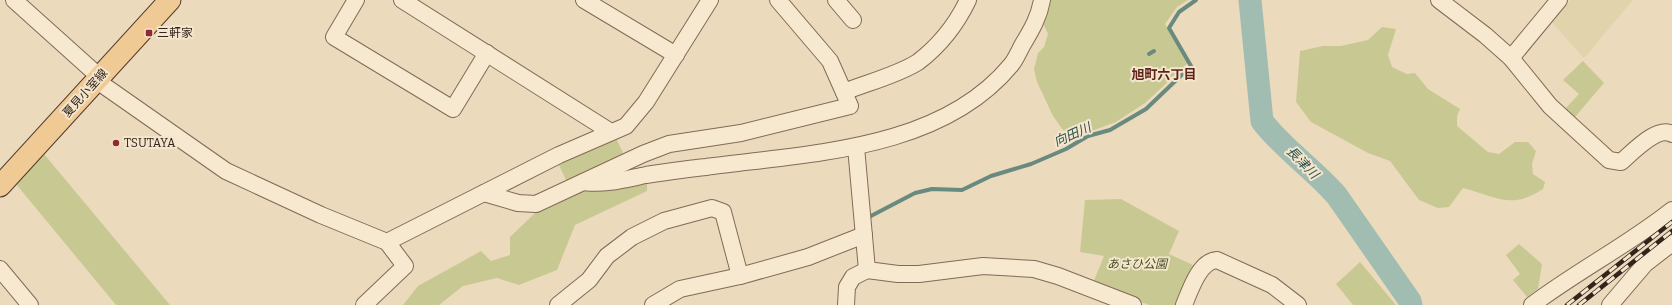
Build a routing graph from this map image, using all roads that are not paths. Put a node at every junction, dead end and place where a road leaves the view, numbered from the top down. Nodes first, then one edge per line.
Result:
1 (14, 0) edge
2 (170, 0) edge
3 (356, 0) edge
4 (402, 0) edge
5 (584, 0) edge
6 (710, 0) edge
7 (778, 0) edge
8 (836, 0) edge
9 (1042, 0) edge
10 (1440, 0) edge
11 (1559, 0) edge
12 (967, 1) edge
13 (853, 20) dead end
14 (487, 53) junction
15 (676, 55) junction
16 (1511, 58) junction
17 (98, 78) junction
18 (844, 92) junction
19 (611, 132) junction
20 (1672, 134) edge
21 (856, 147) junction
22 (584, 182) junction
23 (0, 186) edge
24 (484, 193) junction
25 (1672, 210) edge
26 (864, 235) junction
27 (387, 242) junction
28 (1672, 243) edge
29 (0, 269) edge
30 (867, 270) junction
31 (740, 276) junction
32 (30, 305) edge
33 (364, 305) edge
34 (558, 305) edge
35 (653, 305) edge
36 (846, 305) edge
37 (1133, 305) edge
38 (1184, 305) edge
39 (1298, 305) edge
40 (1532, 305) edge
41 (1610, 305) edge

1 - 17 street
2 - 17 main road, 夏見小室線
3 - 14 street
4 - 14 street
5 - 15 street
6 - 15 street
7 - 18 street
8 - 13 street
9 - 21 street
10 - 16 street
11 - 16 street
12 - 18 street
14 - 19 street
15 - 19 street
16 - 20 street
17 - 23 main road, 夏見小室線
17 - 27 street
18 - 22 street
19 - 24 street
21 - 22 street
21 - 26 street
22 - 24 street
24 - 27 street
25 - 40 street
26 - 30 street
26 - 31 street
27 - 33 street
28 - 41 street
29 - 32 street
30 - 36 street
30 - 37 street
31 - 34 street
31 - 35 street
38 - 39 street

